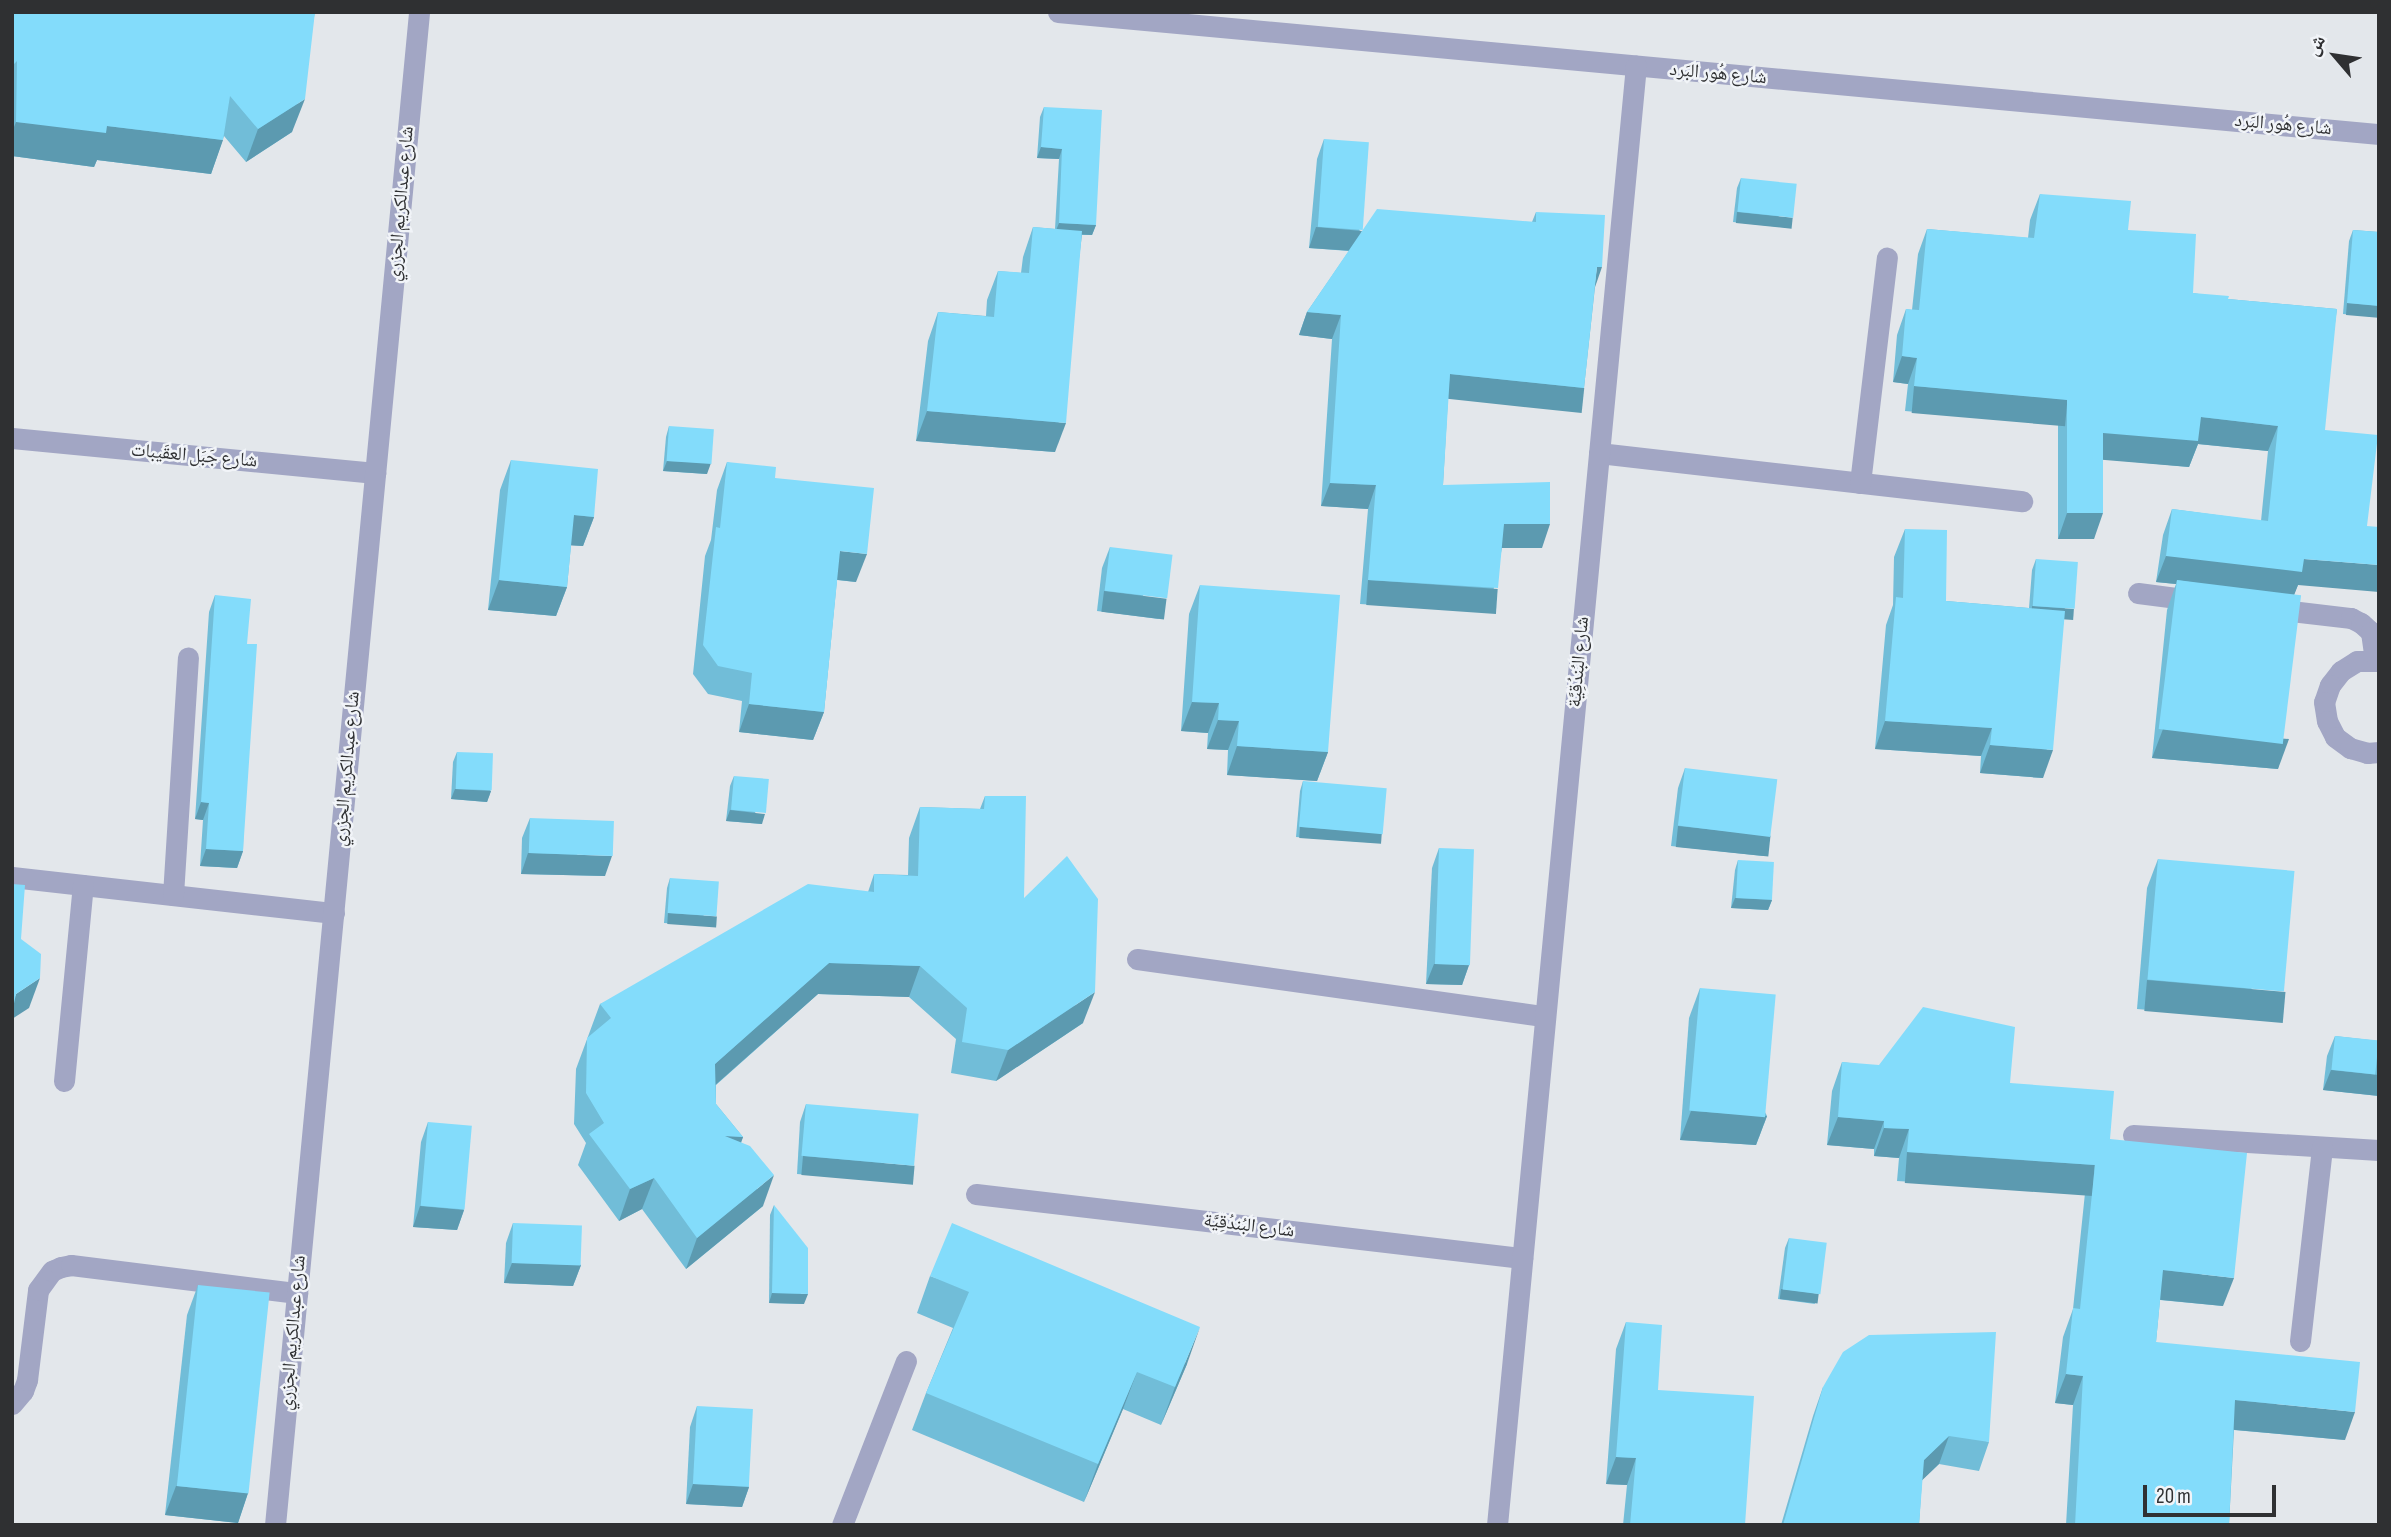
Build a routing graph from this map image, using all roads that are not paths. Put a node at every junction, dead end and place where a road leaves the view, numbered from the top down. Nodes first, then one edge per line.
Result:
1 (419, 12) edge
2 (1058, 12) edge
3 (1636, 66) junction
4 (2379, 134) edge
5 (1887, 258) dead end
6 (12, 438) edge
7 (1599, 453) junction
8 (375, 473) junction
9 (1860, 482) junction
10 (2022, 501) dead end
11 (2138, 593) dead end
12 (2218, 603) edge
13 (2258, 607) edge
14 (188, 657) dead end
15 (2377, 660) edge
16 (2379, 752) edge
17 (12, 877) edge
18 (83, 885) junction
19 (173, 895) junction
20 (334, 913) junction
21 (1137, 959) dead end
22 (1545, 1016) junction
23 (64, 1080) dead end
24 (2133, 1135) dead end
25 (2322, 1147) junction
26 (2379, 1150) edge
27 (976, 1194) dead end
28 (1522, 1258) junction
29 (297, 1293) junction
30 (2300, 1341) dead end
31 (906, 1361) dead end
32 (12, 1404) edge
33 (275, 1525) edge
34 (842, 1525) edge
35 (1496, 1525) edge

1 - 8 street, شارع عبدالكريم الجزري
2 - 3 street, شارع هُور البَرد
3 - 4 street, شارع هُور البَرد
3 - 7 street, شارع البُندُقِيَّة
5 - 9 street
6 - 8 street, شارع جَبَل العقَيبات
7 - 9 street
7 - 22 street, شارع البُندُقِيَّة
8 - 20 street, شارع عبدالكريم الجزري
9 - 10 street
11 - 12 street
13 - 15 street
14 - 19 street
15 - 16 street
17 - 18 street
18 - 19 street
18 - 23 street
19 - 20 street
20 - 29 street, شارع عبدالكريم الجزري
21 - 22 street
22 - 28 street, شارع البُندُقِيَّة
24 - 25 street
25 - 26 street
25 - 30 street
27 - 28 street, شارع البُندُقِيَّة
28 - 35 street, شارع البُندُقِيَّة
29 - 32 street
29 - 33 street, شارع عبدالكريم الجزري
31 - 34 street

